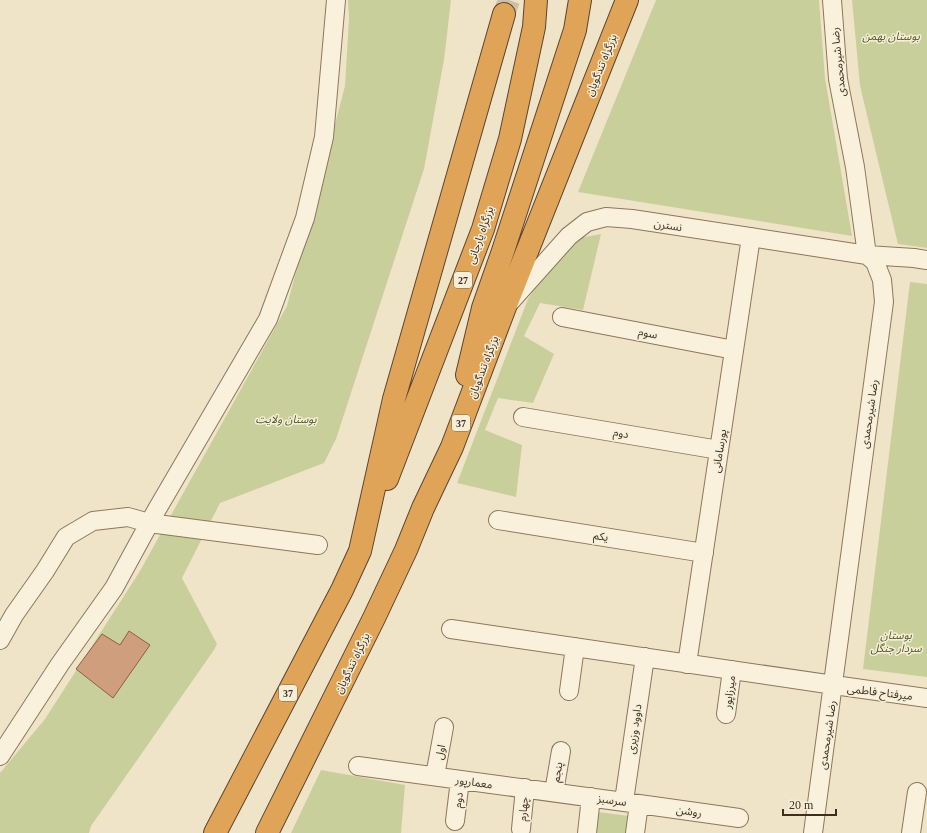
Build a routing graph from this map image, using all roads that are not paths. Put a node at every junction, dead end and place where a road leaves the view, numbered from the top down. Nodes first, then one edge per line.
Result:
1 (336, 0) edge
2 (536, 0) edge
3 (580, 0) edge
4 (627, 0) edge
5 (832, 0) edge
6 (504, 14) tunnel mouth
7 (751, 237) junction
8 (867, 254) junction
9 (921, 259) edge
10 (505, 307) junction
11 (562, 317) dead end
12 (734, 350) junction
13 (523, 417) dead end
14 (452, 447) junction
15 (719, 450) junction
16 (498, 520) dead end
17 (149, 523) junction
18 (318, 544) dead end
19 (360, 551) junction
20 (704, 553) junction
21 (451, 629) dead end
22 (0, 640) edge
23 (575, 647) junction
24 (645, 657) junction
25 (687, 664) junction
26 (732, 670) junction
27 (834, 685) junction
28 (568, 691) dead end
29 (927, 698) edge
30 (726, 714) dead end
31 (444, 727) dead end
32 (561, 751) dead end
33 (0, 756) edge
34 (358, 766) dead end
35 (435, 776) junction
36 (460, 780) junction
37 (525, 788) junction
38 (554, 792) junction
39 (917, 792) dead end
40 (591, 797) junction
41 (631, 803) junction
42 (739, 818) dead end
43 (455, 821) dead end
44 (521, 829) dead end
45 (215, 833) edge
46 (267, 833) edge
47 (587, 833) edge
48 (635, 833) edge
49 (813, 833) edge
50 (911, 833) edge

1 - 17 street
2 - 19 highway, بزرگراه یارجانی / 27
3 - 14 highway
4 - 10 highway, بزرگراه تندگویان / 37
5 - 8 street, رضا شیرمحمدی
6 - 19 highway, 37
7 - 8 street, نسترن
7 - 10 street, نسترن
7 - 12 street, پورسامانی
8 - 9 street, نسترن
8 - 27 street, رضا شیرمحمدی
10 - 14 highway, بزرگراه تندگویان / 37
11 - 12 street, سوم
12 - 15 street, پورسامانی
13 - 15 street, دوم
14 - 46 highway, بزرگراه تندگویان / 37
15 - 20 street, پورسامانی
16 - 20 street, یکم
17 - 18 street
17 - 22 street
17 - 33 street
19 - 45 highway, 37
20 - 25 street, پورسامانی
21 - 23 street
23 - 24 street
23 - 28 street
24 - 25 street
24 - 41 street, داوود وزیری
25 - 26 street
26 - 27 street
26 - 30 street, میرزاپور
27 - 29 street, میرفتاح فاطمی
27 - 49 street, رضا شیرمحمدی
31 - 35 street, اول
32 - 38 street, پنجم
34 - 35 street, معمارپور
35 - 36 street, معمارپور
36 - 37 street, معمارپور
36 - 43 street, دوم
37 - 38 street, معمارپور
37 - 44 street, چهارم
38 - 40 street, معمارپور
39 - 50 street
40 - 41 street, سرسبز
40 - 47 street, سرسبز
41 - 42 street, روشن
41 - 48 street, سرسبز

